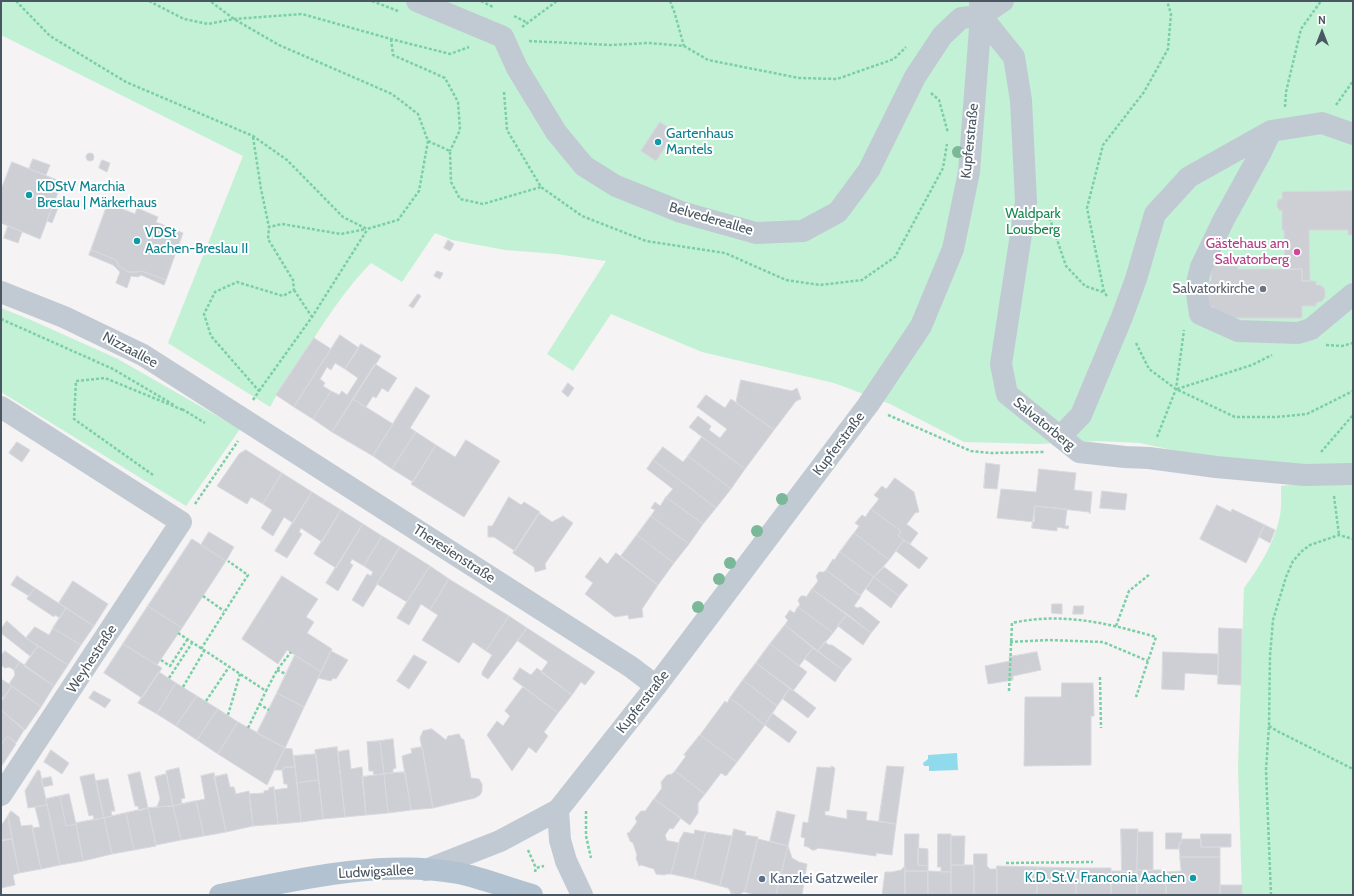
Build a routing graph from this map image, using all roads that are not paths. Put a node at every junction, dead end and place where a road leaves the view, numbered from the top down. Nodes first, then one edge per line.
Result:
1 (418, 1) edge
2 (1003, 1) edge
3 (981, 9) edge
4 (1278, 130) junction
5 (1353, 134) edge
6 (1, 292) edge
7 (1353, 294) edge
8 (1, 407) edge
9 (246, 420) joint
10 (1060, 437) junction
11 (1353, 474) edge
12 (656, 686) junction
13 (1, 795) edge
14 (558, 810) junction
15 (426, 870) junction
16 (220, 895) edge
17 (532, 895) edge
18 (582, 895) edge

1 - 3 street, Belvedereallee
2 - 3 street
3 - 10 street, Salvatorberg
3 - 12 street, Kupferstraße
4 - 5 street
4 - 7 street
4 - 10 street
6 - 9 street, Nizzaallee
8 - 13 street, Weyhestraße
9 - 12 street, Theresienstraße
10 - 11 street, Salvatorberg
12 - 14 street, Kupferstraße
14 - 15 street, Kupferstraße
14 - 18 street
15 - 16 main road, Ludwigsallee
15 - 17 main road, Ludwigsallee

